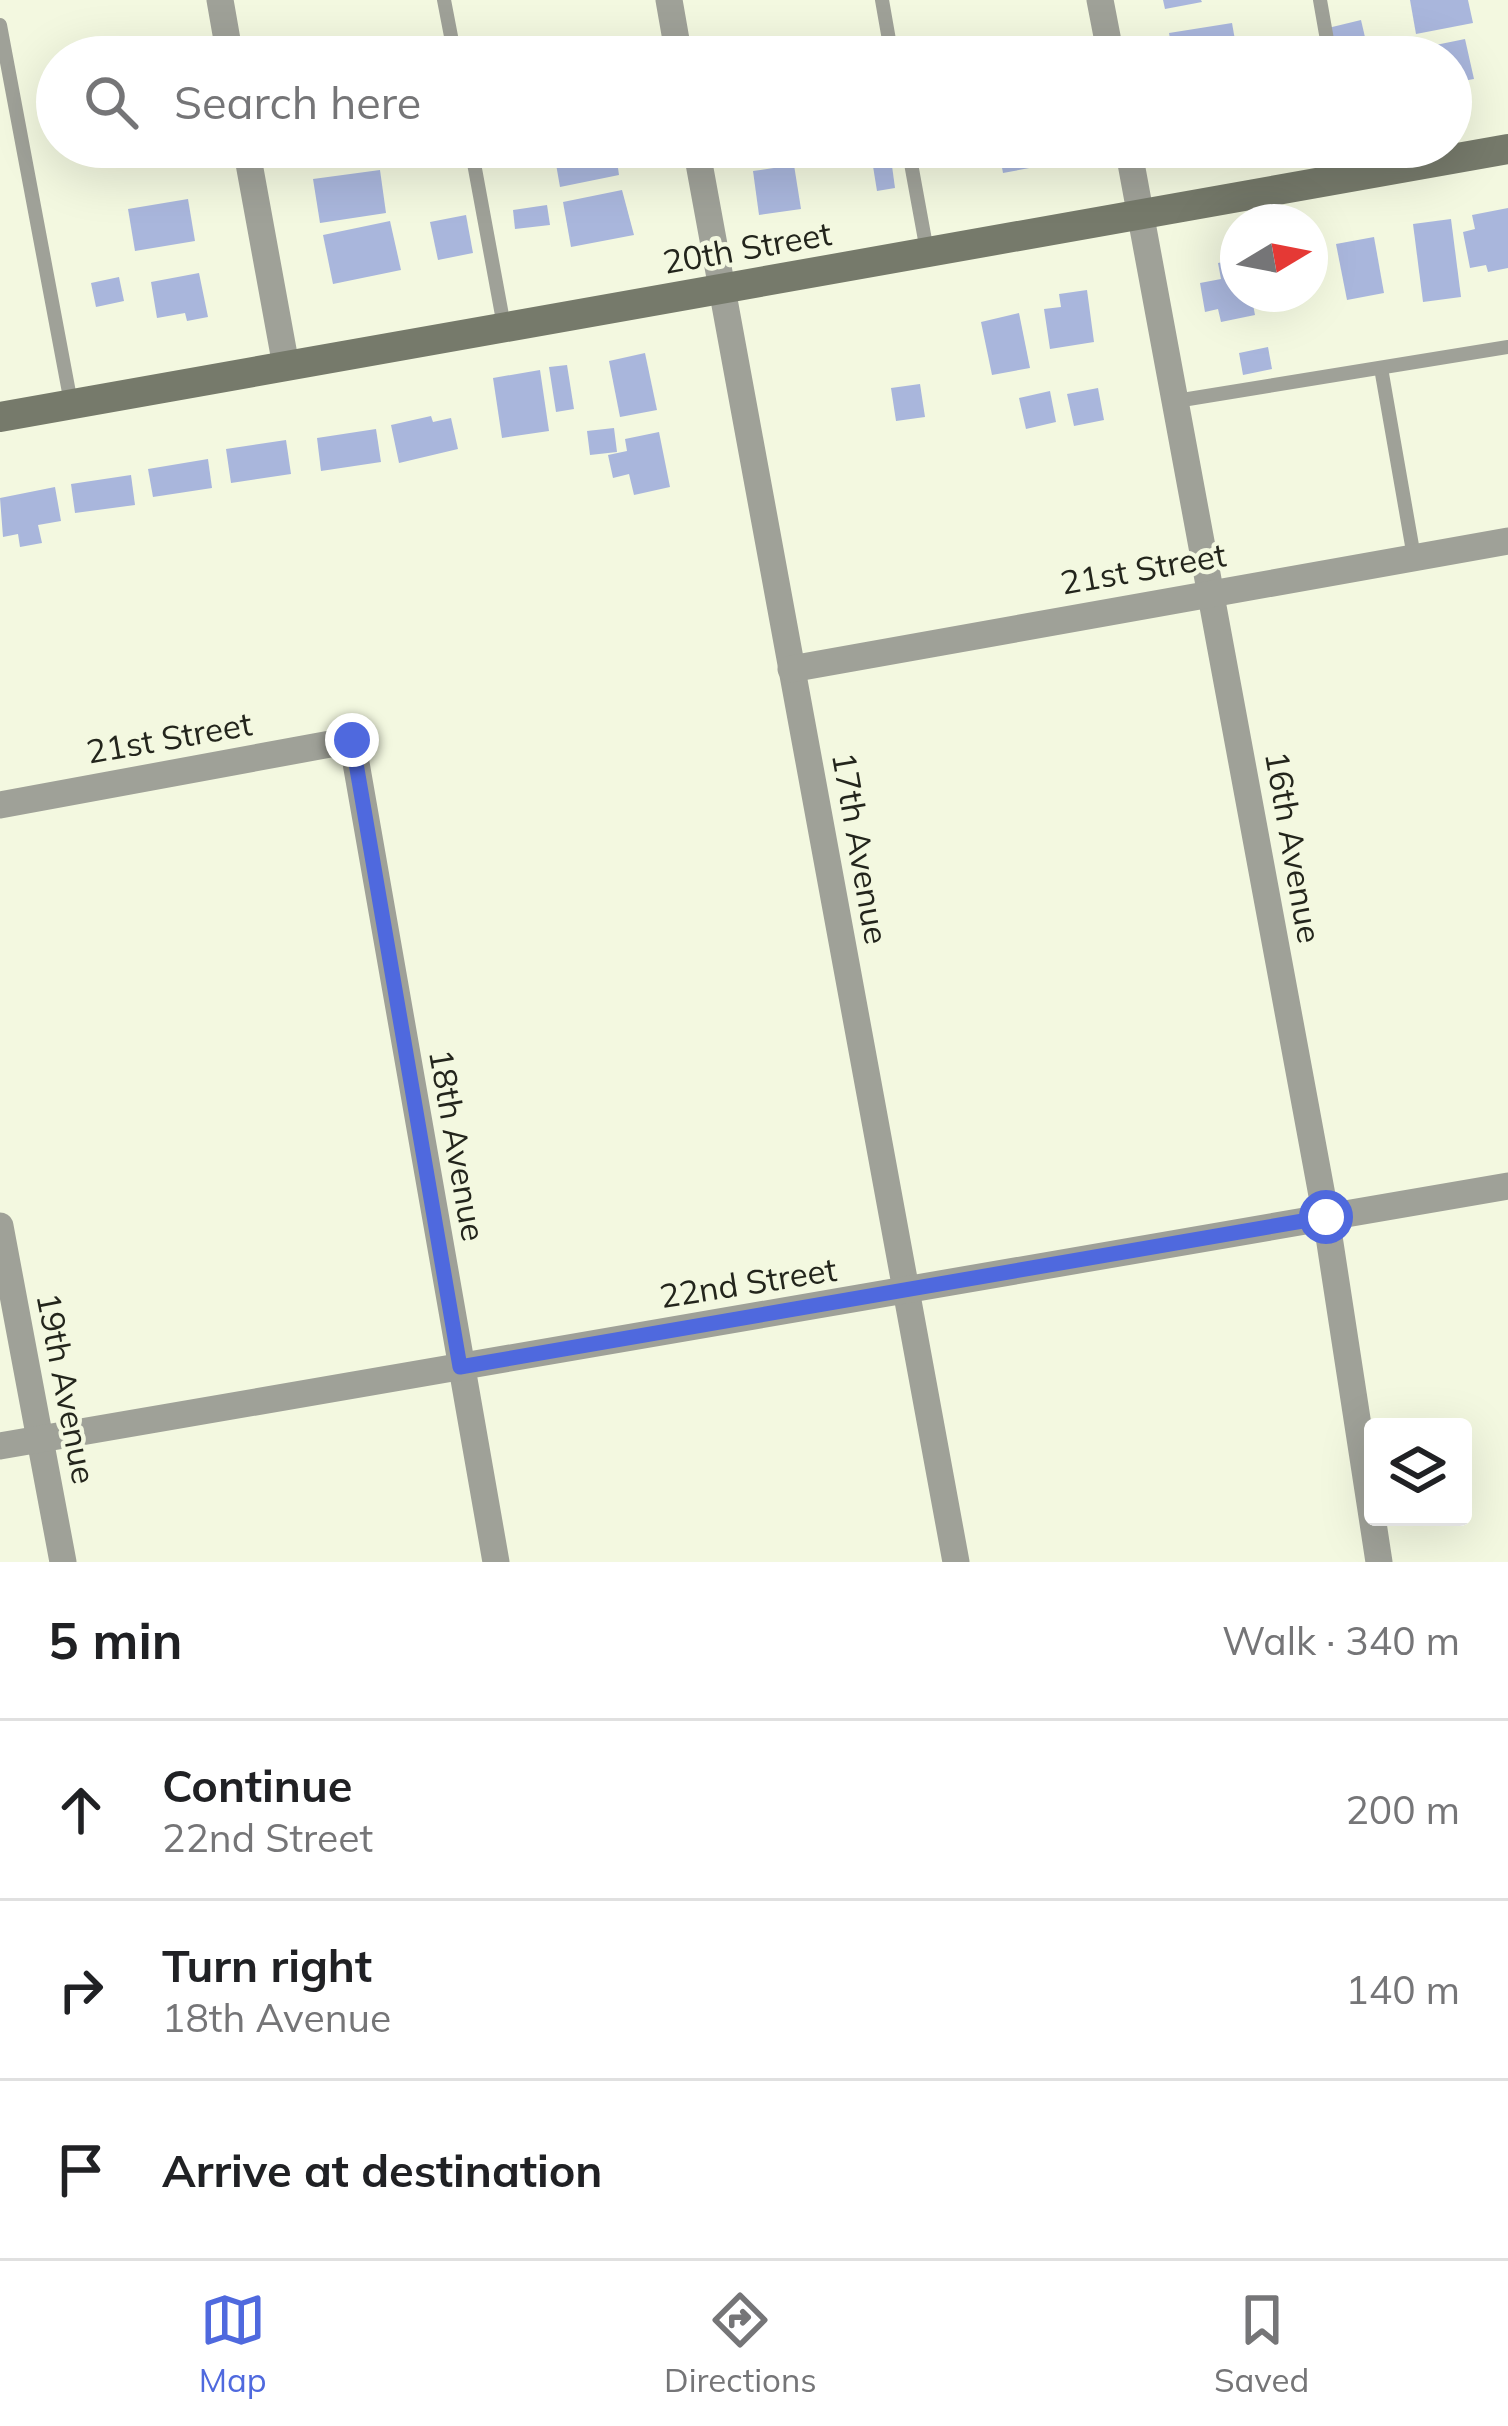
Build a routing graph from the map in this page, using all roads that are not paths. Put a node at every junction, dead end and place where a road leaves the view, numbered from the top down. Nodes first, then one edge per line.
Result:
1 (220, 0) edge
2 (445, 0) edge
3 (669, 0) edge
4 (882, 0) edge
5 (1100, 0) edge
6 (1320, 0) edge
7 (0, 25) edge
8 (226, 36) edge
9 (451, 36) edge
10 (675, 36) edge
11 (888, 36) edge
12 (1107, 36) edge
13 (1326, 36) edge
14 (1508, 149) edge
15 (1472, 156) edge
16 (250, 168) edge
17 (475, 168) edge
18 (700, 168) edge
19 (912, 168) edge
20 (1132, 168) edge
21 (1351, 168) edge
22 (1406, 168) edge
23 (1353, 178) junction
24 (1140, 212) junction
25 (927, 251) junction
26 (722, 288) junction
27 (504, 326) junction
28 (1508, 347) edge
29 (286, 366) junction
30 (1381, 368) junction
31 (1173, 402) junction
32 (72, 404) junction
33 (0, 417) edge
34 (1508, 541) edge
35 (1414, 557) junction
36 (1210, 592) junction
37 (791, 669) junction
38 (352, 740) joint
39 (0, 805) edge
40 (1508, 1186) edge
41 (1326, 1217) junction
42 (0, 1226) edge
43 (906, 1292) junction
44 (460, 1367) junction
45 (40, 1439) junction
46 (0, 1446) edge
47 (63, 1562) edge
48 (496, 1562) edge
49 (956, 1562) edge
50 (1379, 1562) edge

1 - 8 street
2 - 9 lane
3 - 10 street
4 - 11 lane
5 - 12 street
6 - 13 lane
7 - 32 lane
14 - 15 street, 20th Street
16 - 29 street
17 - 27 lane
18 - 26 street, 17th Avenue
19 - 25 lane
20 - 24 street, 16th Avenue
21 - 23 lane
22 - 23 street, 20th Street
23 - 24 street, 20th Street
24 - 25 street, 20th Street
24 - 31 street, 16th Avenue
25 - 26 street, 20th Street
26 - 27 street, 20th Street
26 - 37 street, 17th Avenue
27 - 29 street, 20th Street
28 - 30 lane
29 - 32 street, 20th Street
30 - 31 lane
30 - 35 lane
31 - 36 street, 16th Avenue
32 - 33 street, 20th Street
34 - 35 street, 21st Street
35 - 36 street, 21st Street
36 - 37 street, 21st Street
36 - 41 street, 16th Avenue
37 - 43 street, 17th Avenue
38 - 39 street, 21st Street
38 - 44 street, 18th Avenue
40 - 41 street, 22nd Street
41 - 43 street, 22nd Street
41 - 50 street, 16th Avenue
42 - 45 street, 19th Avenue
43 - 44 street, 22nd Street
43 - 49 street, 17th Avenue
44 - 45 street, 22nd Street
44 - 48 street, 18th Avenue
45 - 46 street, 22nd Street
45 - 47 street, 19th Avenue

